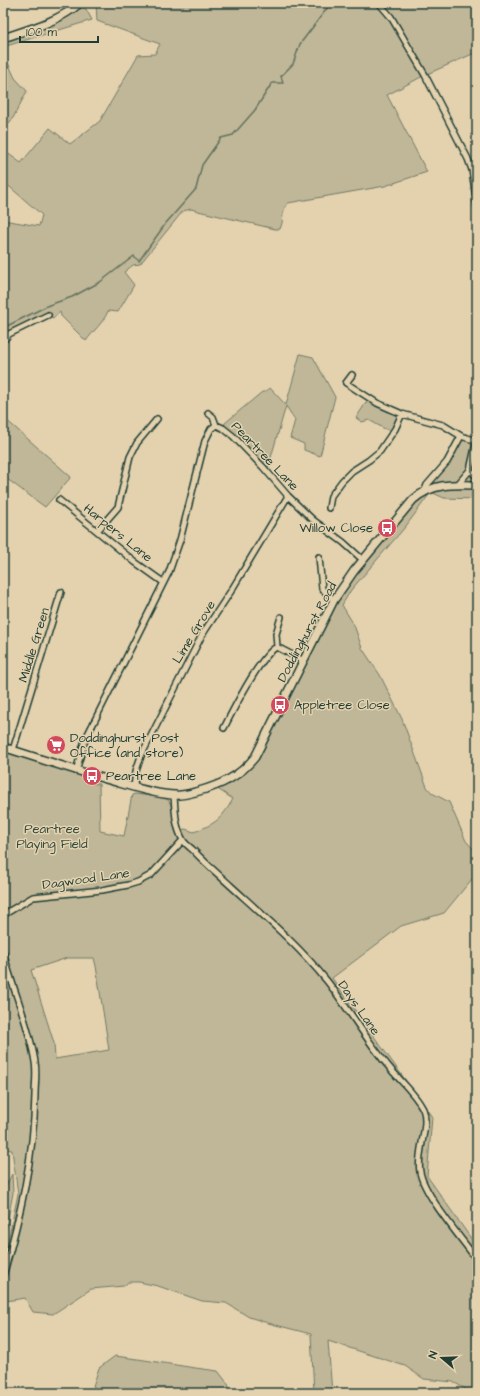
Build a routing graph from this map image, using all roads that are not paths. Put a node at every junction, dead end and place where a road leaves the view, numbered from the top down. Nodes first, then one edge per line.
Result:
1 (80, 3) edge
2 (379, 3) edge
3 (3, 38) edge
4 (477, 204) edge
5 (48, 315) dead end
6 (3, 341) edge
7 (352, 375) dead end
8 (208, 413) dead end
9 (402, 414) junction
10 (157, 419) dead end
11 (216, 425) junction
12 (461, 436) junction
13 (477, 440) edge
14 (470, 470) junction
15 (477, 478) edge
16 (458, 484) junction
17 (477, 485) edge
18 (425, 490) junction
19 (288, 496) junction
20 (60, 500) dead end
21 (329, 508) dead end
22 (97, 531) junction
23 (319, 557) dead end
24 (363, 560) junction
25 (163, 582) junction
26 (61, 592) dead end
27 (334, 600) junction
28 (281, 616) dead end
29 (278, 647) junction
30 (304, 661) junction
31 (224, 728) dead end
32 (3, 747) edge
33 (13, 750) junction
34 (76, 771) junction
35 (134, 787) junction
36 (174, 796) junction
37 (183, 840) junction
38 (3, 915) edge
39 (3, 951) edge
40 (477, 1260) edge
41 (3, 1276) edge

1 - 3 street
2 - 4 street
5 - 6 street
7 - 9 street
8 - 11 street
9 - 12 street
9 - 21 street
10 - 22 street
11 - 19 street, Peartree Lane
11 - 25 street, Peartree Lane
12 - 13 street
12 - 18 street
13 - 14 street
14 - 15 street
14 - 16 street
16 - 17 street, Doddinghurst Road
16 - 18 street, Doddinghurst Road
18 - 24 street, Doddinghurst Road
19 - 24 street, Peartree Lane
19 - 35 street, Lime Grove
20 - 22 street, Harpers Lane
22 - 25 street, Harpers Lane
23 - 27 street
24 - 27 street, Doddinghurst Road
25 - 34 street, Peartree Lane
26 - 33 street, Middle Green
27 - 30 street, Doddinghurst Road
28 - 29 street
29 - 30 street
29 - 31 street
30 - 36 street, Doddinghurst Road
32 - 33 street, Doddinghurst Road
33 - 34 street, Doddinghurst Road
34 - 35 street, Doddinghurst Road
35 - 36 street, Doddinghurst Road
36 - 37 street, Days Lane
37 - 38 street, Dagwood Lane
37 - 40 street, Days Lane
39 - 41 street

